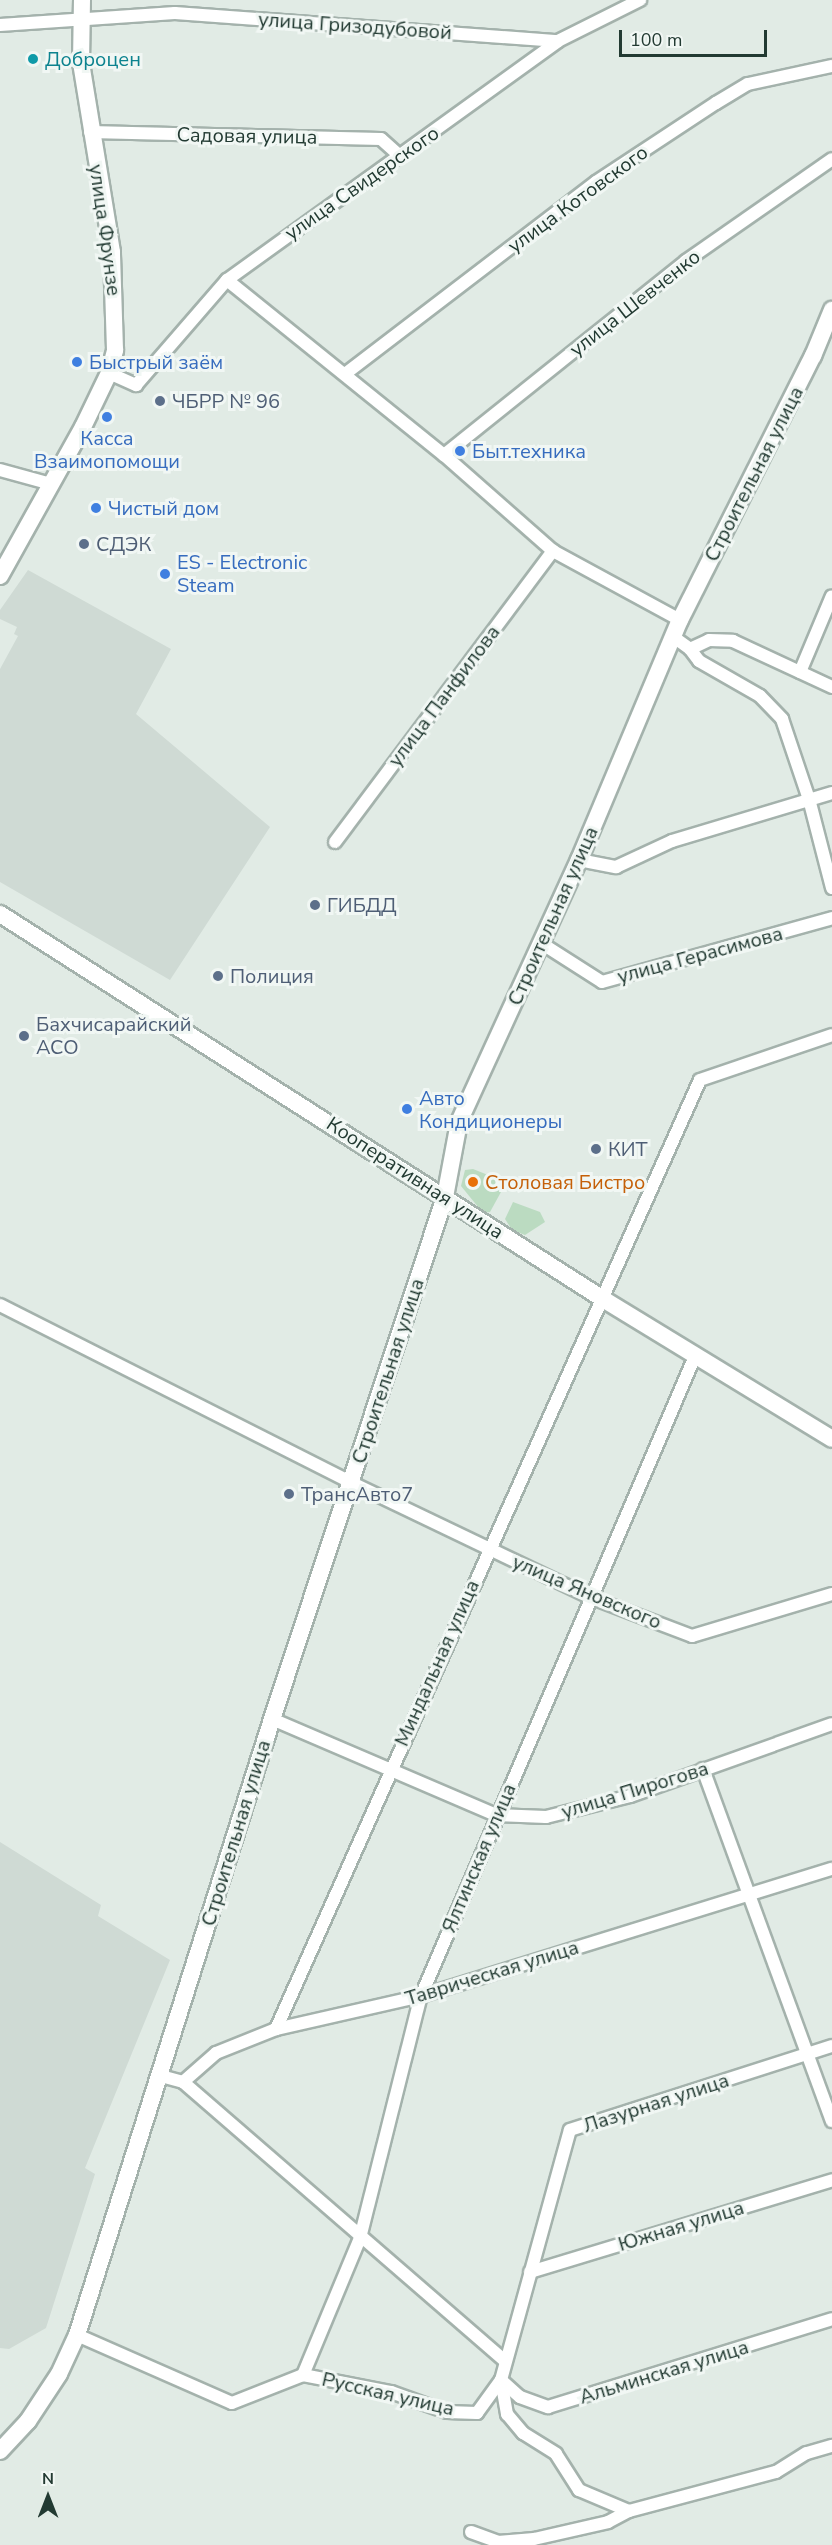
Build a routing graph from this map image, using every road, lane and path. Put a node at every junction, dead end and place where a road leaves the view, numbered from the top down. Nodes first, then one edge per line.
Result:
1 (82, 0) edge
2 (640, 0) edge
3 (80, 22) junction
4 (0, 25) edge
5 (515, 39) junction
6 (558, 41) junction
7 (525, 66) junction
8 (832, 66) edge
9 (90, 132) junction
10 (399, 155) junction
11 (832, 159) edge
12 (226, 280) junction
13 (832, 310) edge
14 (109, 373) junction
15 (345, 374) junction
16 (444, 455) junction
17 (0, 470) edge
18 (51, 484) junction
19 (553, 551) junction
20 (0, 576) edge
21 (832, 596) edge
22 (680, 620) junction
23 (675, 638) junction
24 (690, 649) junction
25 (800, 672) junction
26 (832, 687) edge
27 (832, 792) edge
28 (809, 800) junction
29 (335, 842) dead end
30 (579, 860) junction
31 (832, 888) edge
32 (0, 914) edge
33 (832, 918) edge
34 (541, 943) junction
35 (832, 1035) edge
36 (445, 1197) junction
37 (603, 1299) junction
38 (0, 1305) edge
39 (695, 1356) junction
40 (832, 1440) edge
41 (352, 1483) junction
42 (489, 1549) junction
43 (832, 1594) edge
44 (592, 1598) junction
45 (272, 1719) junction
46 (832, 1724) edge
47 (703, 1769) junction
48 (389, 1770) junction
49 (496, 1815) junction
50 (832, 1869) edge
51 (750, 1893) junction
52 (421, 1996) junction
53 (276, 2029) junction
54 (832, 2046) edge
55 (809, 2054) junction
56 (161, 2076) junction
57 (183, 2082) junction
58 (832, 2121) edge
59 (832, 2180) edge
60 (360, 2238) junction
61 (530, 2272) junction
62 (832, 2319) edge
63 (77, 2334) junction
64 (504, 2360) junction
65 (303, 2375) junction
66 (501, 2380) junction
67 (832, 2445) edge
68 (0, 2451) edge
69 (629, 2511) junction
70 (471, 2532) dead end

1 - 3 main road, улица Фрунзе
2 - 6 street, улица Свидерского
3 - 4 street, улица Гризодубовой
3 - 5 street, улица Гризодубовой
3 - 9 main road, улица Фрунзе
5 - 6 street, улица Гризодубовой
5 - 7 street
6 - 7 street, улица Свидерского
7 - 10 street, улица Свидерского
8 - 15 street, улица Котовского
9 - 10 street, Садовая улица
9 - 14 main road, улица Фрунзе
10 - 12 street, улица Свидерского
11 - 16 street, улица Шевченко
12 - 14 street, улица Свидерского
12 - 15 street
13 - 22 main road, Строительная улица
14 - 18 main road, улица Фрунзе
15 - 16 street
16 - 19 street
17 - 18 street
18 - 20 main road, улица Фрунзе
19 - 22 street
19 - 29 street, улица Панфилова
21 - 25 street
22 - 23 main road, Строительная улица
23 - 24 street
23 - 30 main road, Строительная улица
24 - 25 street
24 - 28 street
25 - 26 street
27 - 28 street
28 - 30 street
28 - 31 street
30 - 34 main road, Строительная улица
32 - 36 main road, Кооперативная улица
33 - 34 street, улица Герасимова
34 - 36 main road, Строительная улица
35 - 37 street, Миндальная улица
36 - 37 main road, Кооперативная улица
36 - 41 main road, Строительная улица
37 - 39 main road, Кооперативная улица
37 - 42 street, Миндальная улица
38 - 41 street, улица Яновского
39 - 40 main road, Кооперативная улица
39 - 44 street, Ялтинская улица
41 - 42 street, улица Яновского
41 - 45 main road, Строительная улица
42 - 44 street, улица Яновского
42 - 48 street, Миндальная улица
43 - 44 street, улица Яновского
44 - 49 street, Ялтинская улица
45 - 48 street, улица Пирогова
45 - 56 main road, Строительная улица
46 - 47 street, улица Пирогова
47 - 49 street, улица Пирогова
47 - 51 street
48 - 49 street, улица Пирогова
48 - 53 street, Миндальная улица
49 - 52 street, Ялтинская улица
50 - 51 street, Таврическая улица
51 - 52 street, Таврическая улица
51 - 55 street
52 - 53 street, Таврическая улица
52 - 60 street, Ялтинская улица
53 - 57 street, Таврическая улица
54 - 55 street, Лазурная улица
55 - 58 street
55 - 61 street, Лазурная улица
56 - 57 street
56 - 63 main road, Строительная улица
57 - 60 street
59 - 61 street, Южная улица
60 - 64 street
60 - 65 street, Ялтинская улица
61 - 64 street, Лазурная улица
62 - 66 street, Альминская улица
63 - 65 street, Русская улица
63 - 68 main road, Строительная улица
64 - 66 street, Русская улица
65 - 66 street, Русская улица
66 - 69 street
67 - 69 street
69 - 70 street

